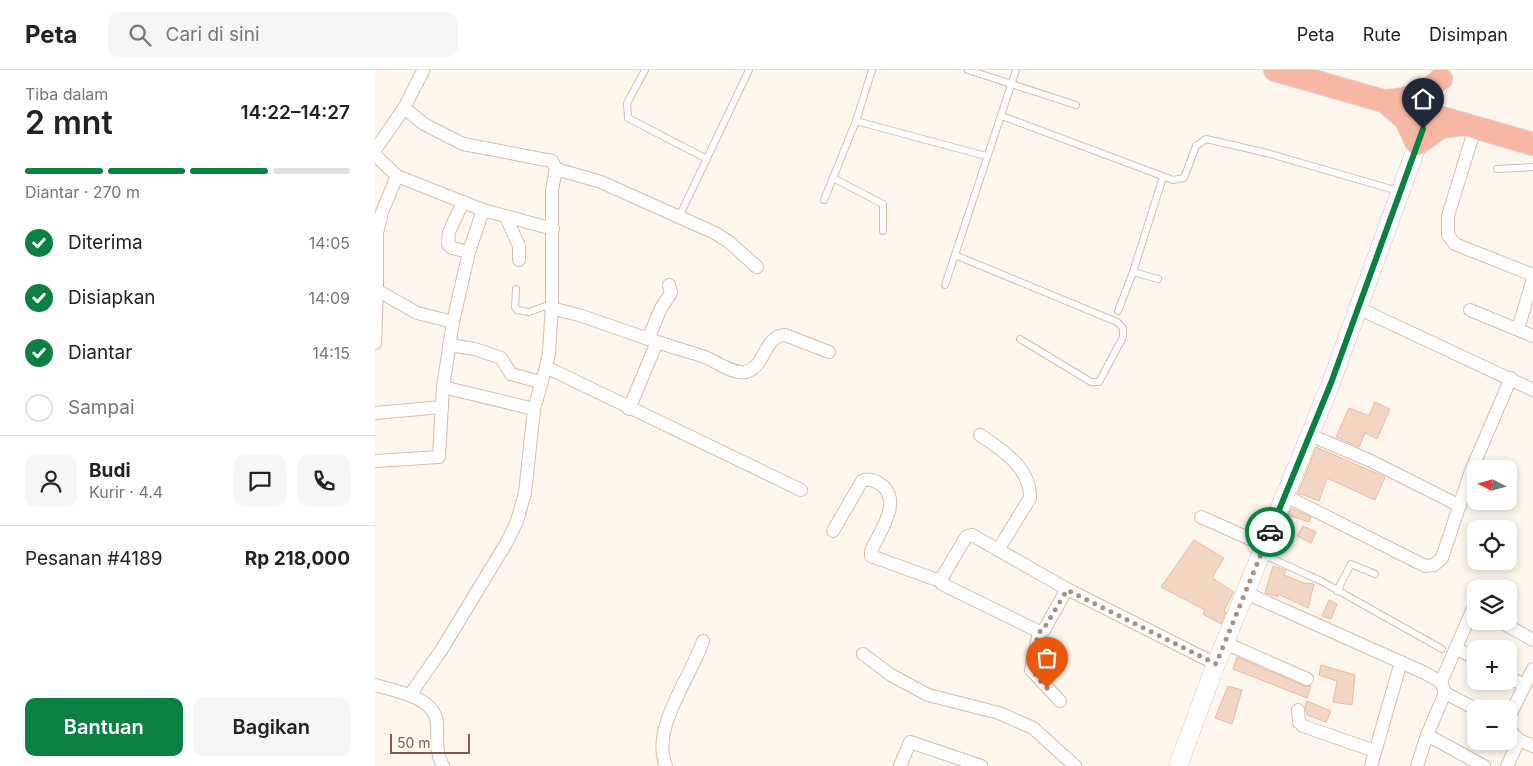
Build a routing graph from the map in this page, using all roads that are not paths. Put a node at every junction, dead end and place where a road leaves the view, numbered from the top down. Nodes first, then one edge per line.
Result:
1 (645, 70) edge
2 (749, 70) edge
3 (872, 70) edge
4 (968, 70) edge
5 (1016, 70) edge
6 (1275, 70) edge
7 (423, 71) edge
8 (1443, 74) edge
9 (1326, 77) edge
10 (1012, 83) junction
11 (1386, 102) junction
12 (1076, 105) dead end
13 (404, 108) junction
14 (1429, 114) junction
15 (1002, 116) junction
16 (856, 121) junction
17 (1469, 126) junction
18 (1417, 144) junction
19 (1533, 144) edge
20 (375, 150) edge
21 (375, 155) edge
22 (986, 156) junction
23 (707, 159) junction
24 (1533, 167) edge
25 (556, 169) junction
26 (1497, 169) dead end
27 (397, 176) junction
28 (833, 178) junction
29 (1163, 178) junction
30 (1401, 192) junction
31 (824, 200) dead end
32 (463, 202) junction
33 (483, 210) junction
34 (506, 217) junction
35 (679, 217) junction
36 (553, 229) junction
37 (883, 231) dead end
38 (469, 252) junction
39 (955, 255) junction
40 (519, 260) dead end
41 (757, 266) dead end
42 (1133, 272) junction
43 (1533, 277) edge
44 (1158, 279) dead end
45 (945, 284) dead end
46 (669, 285) dead end
47 (516, 289) dead end
48 (377, 290) junction
49 (551, 306) junction
50 (1359, 308) junction
51 (1470, 310) dead end
52 (1118, 311) dead end
53 (453, 322) junction
54 (1518, 329) junction
55 (1533, 336) edge
56 (653, 340) junction
57 (1020, 340) dead end
58 (375, 343) edge
59 (449, 345) junction
60 (829, 352) dead end
61 (546, 367) junction
62 (1511, 378) junction
63 (540, 382) junction
64 (443, 387) junction
65 (1532, 388) edge
66 (442, 407) junction
67 (629, 408) junction
68 (533, 409) junction
69 (375, 413) edge
70 (980, 435) dead end
71 (1310, 435) junction
72 (375, 461) edge
73 (801, 490) dead end
74 (1286, 496) junction
75 (1460, 506) junction
76 (1201, 517) dead end
77 (833, 532) dead end
78 (1263, 549) junction
79 (998, 550) junction
80 (1375, 574) dead end
81 (940, 581) junction
82 (1067, 590) junction
83 (1337, 591) junction
84 (1246, 592) junction
85 (1467, 623) edge
86 (1515, 630) edge
87 (1039, 632) junction
88 (1533, 640) edge
89 (703, 641) dead end
90 (1225, 643) junction
91 (1456, 648) junction
92 (1442, 650) dead end
93 (863, 654) dead end
94 (1467, 654) edge
95 (1401, 662) junction
96 (1216, 664) junction
97 (1533, 669) edge
98 (1307, 679) dead end
99 (1517, 681) edge
100 (375, 685) edge
101 (1524, 685) junction
102 (1443, 687) junction
103 (410, 695) junction
104 (1517, 700) edge
105 (1060, 701) dead end
106 (1467, 703) edge
107 (1299, 710) dead end
108 (1427, 735) junction
109 (1519, 740) joint
110 (1533, 746) edge
111 (1375, 751) junction
112 (949, 761) edge
113 (1463, 762) edge
114 (443, 766) edge
115 (666, 766) edge
116 (899, 766) edge
117 (981, 766) edge
118 (1075, 766) edge
119 (1178, 766) edge
120 (1371, 766) edge
121 (1417, 766) edge
122 (1484, 766) edge
123 (1507, 766) edge

1 - 23 lane
2 - 23 lane
3 - 16 lane
4 - 10 lane
5 - 10 lane
6 - 9 highway
7 - 13 street
8 - 11 highway
8 - 14 street
8 - 17 highway
9 - 11 highway
10 - 12 lane
10 - 15 lane
11 - 14 highway
11 - 18 highway
13 - 20 street
13 - 25 street
14 - 17 highway
14 - 18 street
15 - 22 lane
15 - 29 lane
16 - 22 lane
16 - 28 lane
17 - 18 highway
17 - 19 highway
17 - 43 street
18 - 30 street
21 - 27 street
22 - 39 lane
23 - 35 lane
24 - 26 lane
25 - 35 street
25 - 36 street
27 - 32 street
27 - 48 street
28 - 31 lane
28 - 37 lane
29 - 30 lane
29 - 42 lane
30 - 50 street
32 - 33 street
32 - 38 street
33 - 34 street
33 - 38 street
34 - 36 street
34 - 40 street
35 - 41 street
36 - 49 street
38 - 53 street
39 - 45 lane
39 - 57 lane
42 - 44 lane
42 - 52 lane
43 - 54 street
46 - 56 street
47 - 49 lane
48 - 53 street
48 - 58 street
49 - 56 street
49 - 61 street
50 - 62 street
50 - 71 street
51 - 54 street
53 - 59 street
54 - 55 street
56 - 60 street
56 - 67 street
59 - 63 street
59 - 64 street
61 - 63 street
61 - 67 street
62 - 65 street
62 - 75 street
63 - 68 street
64 - 66 street
64 - 68 street
66 - 69 street
66 - 72 street
67 - 73 street
68 - 103 street
70 - 79 street
71 - 74 street
71 - 75 street
74 - 75 street
74 - 78 street
76 - 78 street
77 - 81 street
78 - 83 lane
78 - 84 street
79 - 81 street
79 - 82 street
80 - 83 lane
81 - 87 street
82 - 87 street
82 - 96 street
83 - 92 lane
84 - 90 street
84 - 95 street
85 - 91 street
86 - 88 street
87 - 105 street
89 - 115 street
90 - 96 street
90 - 98 street
91 - 94 street
91 - 102 street
93 - 118 street
95 - 102 street
95 - 111 street
96 - 119 street
97 - 101 street
99 - 101 street
100 - 103 street
101 - 104 street
102 - 106 street
102 - 108 street
103 - 114 street
107 - 111 street
108 - 113 street
108 - 121 street
109 - 110 street
109 - 123 street
111 - 120 street
112 - 116 street
112 - 117 street
113 - 122 street

